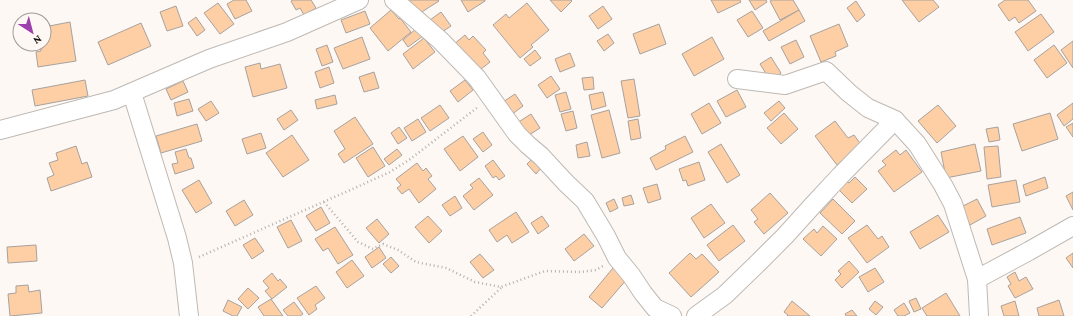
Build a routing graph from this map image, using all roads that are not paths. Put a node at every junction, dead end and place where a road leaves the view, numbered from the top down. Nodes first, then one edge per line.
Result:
1 (359, 0) edge
2 (394, 0) edge
3 (737, 79) dead end
4 (132, 93) junction
5 (895, 120) junction
6 (0, 130) edge
7 (1073, 226) edge
8 (977, 279) junction
9 (189, 316) edge
10 (672, 316) edge
11 (696, 316) edge
12 (980, 316) edge

1 - 4 street
2 - 10 street
3 - 5 street
4 - 6 street
4 - 9 street
5 - 8 street
5 - 11 street
7 - 8 street
8 - 12 street

